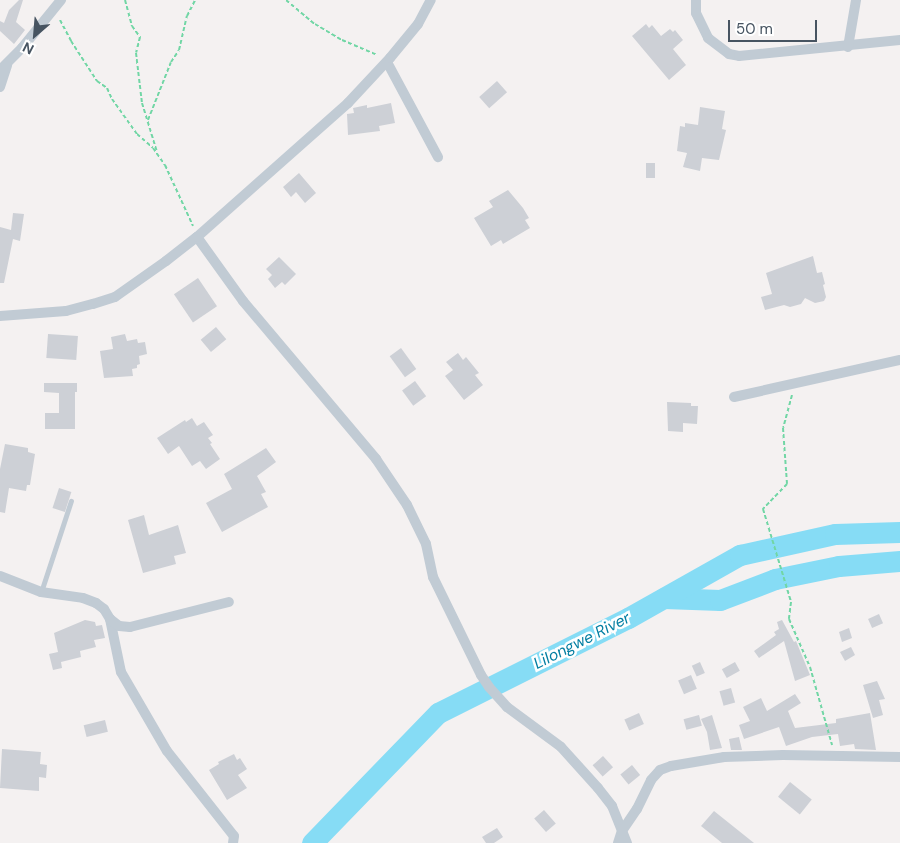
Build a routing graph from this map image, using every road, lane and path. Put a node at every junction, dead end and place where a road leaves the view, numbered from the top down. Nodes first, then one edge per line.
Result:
1 (125, 0) edge
2 (195, 0) edge
3 (286, 0) edge
4 (431, 0) edge
5 (696, 0) edge
6 (856, 0) edge
7 (56, 3) edge
8 (900, 40) edge
9 (848, 47) junction
10 (387, 62) junction
11 (4, 67) edge
12 (0, 87) edge
13 (148, 120) junction
14 (158, 154) junction
15 (438, 157) dead end
16 (197, 237) junction
17 (0, 316) edge
18 (900, 360) edge
19 (795, 383) junction
20 (734, 397) dead end
21 (71, 502) dead end
22 (0, 576) edge
23 (41, 592) junction
24 (229, 602) dead end
25 (110, 619) junction
26 (835, 756) junction
27 (900, 757) edge
28 (622, 831) junction
29 (233, 843) edge
30 (618, 843) edge
31 (627, 843) edge

1 - 13 path
2 - 13 path
3 - 10 path
4 - 10 street
5 - 9 street
6 - 9 street
7 - 11 street
7 - 14 path
8 - 9 street
10 - 15 street
10 - 16 street
11 - 12 street
13 - 14 path
14 - 16 path
16 - 17 street
16 - 28 street
18 - 19 street
19 - 20 street
19 - 26 path
21 - 23 lane
22 - 23 street
23 - 25 street
24 - 25 street
25 - 29 street
26 - 27 street
26 - 28 street
28 - 30 street
28 - 31 street

